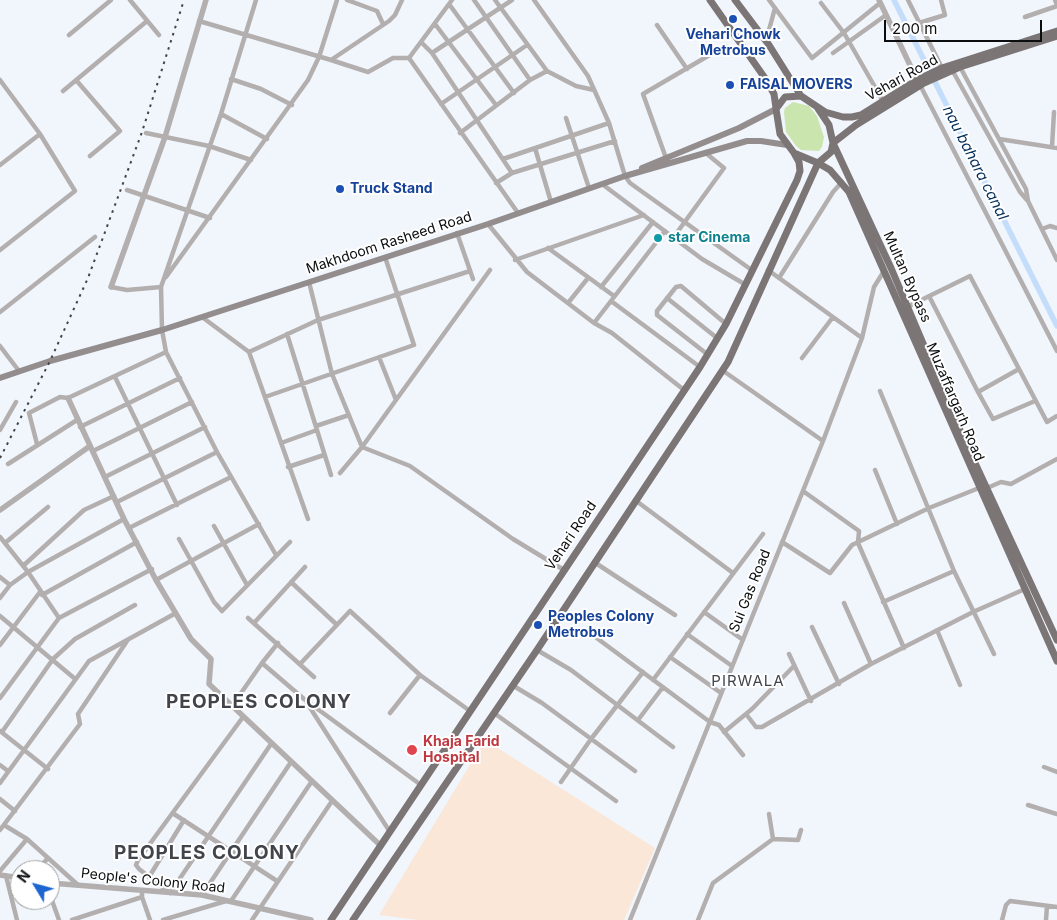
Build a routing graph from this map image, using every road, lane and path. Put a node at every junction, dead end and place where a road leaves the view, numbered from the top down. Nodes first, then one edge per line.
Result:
1 (110, 0) edge
2 (130, 0) edge
3 (206, 0) edge
4 (256, 0) edge
5 (337, 0) edge
6 (347, 0) edge
7 (402, 0) edge
8 (474, 0) edge
9 (495, 0) edge
10 (512, 0) edge
11 (534, 0) edge
12 (710, 0) edge
13 (736, 0) edge
14 (769, 0) edge
15 (908, 0) edge
16 (941, 0) edge
17 (1055, 0) edge
18 (451, 2) edge
19 (879, 2) edge
20 (821, 3) dead end
21 (741, 4) edge
22 (1057, 6) edge
23 (500, 8) junction
24 (775, 8) junction
25 (886, 15) junction
26 (486, 17) junction
27 (1025, 17) dead end
28 (199, 20) junction
29 (147, 21) junction
30 (919, 23) junction
31 (383, 24) junction
32 (435, 24) junction
33 (658, 26) dead end
34 (468, 29) junction
35 (1057, 31) edge
36 (844, 33) junction
37 (69, 35) dead end
38 (158, 35) dead end
39 (245, 35) junction
40 (1057, 36) edge
41 (450, 41) junction
42 (421, 42) junction
43 (766, 42) junction
44 (849, 42) junction
45 (527, 46) junction
46 (725, 46) dead end
47 (432, 53) junction
48 (833, 53) dead end
49 (514, 55) junction
50 (319, 57) junction
51 (409, 58) junction
52 (331, 60) junction
53 (496, 67) junction
54 (949, 68) junction
55 (687, 69) junction
56 (547, 71) junction
57 (478, 79) junction
58 (0, 80) edge
59 (76, 80) junction
60 (232, 80) junction
61 (530, 80) junction
62 (921, 82) junction
63 (594, 90) junction
64 (63, 91) dead end
65 (458, 92) junction
66 (514, 93) junction
67 (801, 96) junction
68 (977, 99) junction
69 (883, 101) junction
70 (970, 103) junction
71 (441, 104) junction
72 (292, 105) junction
73 (496, 105) junction
74 (817, 107) junction
75 (776, 109) junction
76 (984, 112) junction
77 (1054, 112) dead end
78 (221, 114) junction
79 (977, 116) junction
80 (566, 118) dead end
81 (478, 120) junction
82 (609, 123) junction
83 (146, 133) dead end
84 (460, 133) junction
85 (40, 134) junction
86 (571, 136) junction
87 (165, 137) junction
88 (267, 138) junction
89 (999, 139) junction
90 (615, 141) junction
91 (833, 143) junction
92 (787, 145) junction
93 (209, 146) junction
94 (535, 148) junction
95 (1055, 148) edge
96 (794, 153) junction
97 (578, 154) junction
98 (707, 154) junction
99 (90, 156) dead end
100 (666, 158) junction
101 (251, 160) junction
102 (503, 160) junction
103 (818, 163) junction
104 (0, 165) edge
105 (541, 165) junction
106 (512, 173) junction
107 (625, 176) junction
108 (842, 182) junction
109 (496, 183) junction
110 (602, 184) junction
111 (589, 188) junction
112 (127, 190) dead end
113 (145, 196) junction
114 (1028, 201) junction
115 (551, 202) junction
116 (188, 211) junction
117 (518, 213) junction
118 (644, 216) junction
119 (210, 218) junction
120 (653, 222) junction
121 (684, 222) junction
122 (488, 224) junction
123 (1057, 228) edge
124 (1042, 229) junction
125 (665, 230) junction
126 (457, 233) junction
127 (95, 237) dead end
128 (673, 238) junction
129 (548, 248) junction
130 (0, 250) edge
131 (385, 257) junction
132 (515, 260) junction
133 (1057, 260) edge
134 (490, 270) dead end
135 (768, 270) junction
136 (885, 270) junction
137 (470, 271) junction
138 (753, 271) junction
139 (588, 278) junction
140 (779, 278) junction
141 (473, 279) dead end
142 (309, 282) junction
143 (162, 284) junction
144 (746, 285) junction
145 (111, 287) joint
146 (602, 287) junction
147 (397, 295) junction
148 (929, 296) junction
149 (612, 298) junction
150 (667, 298) junction
151 (568, 303) junction
152 (904, 308) junction
153 (0, 312) edge
154 (202, 317) junction
155 (833, 318) junction
156 (318, 320) junction
157 (594, 323) junction
158 (726, 324) junction
159 (162, 330) junction
160 (287, 334) junction
161 (717, 338) junction
162 (862, 338) junction
163 (0, 346) edge
164 (1057, 351) edge
165 (166, 352) junction
166 (249, 352) junction
167 (707, 354) junction
168 (379, 357) junction
169 (802, 358) dead end
170 (700, 367) junction
171 (1019, 369) junction
172 (722, 370) junction
173 (19, 371) junction
174 (332, 374) junction
175 (115, 377) junction
176 (0, 378) edge
177 (180, 378) junction
178 (303, 384) junction
179 (684, 390) junction
180 (880, 391) dead end
181 (978, 392) junction
182 (265, 397) junction
183 (68, 398) junction
184 (396, 400) junction
185 (1036, 401) junction
186 (16, 402) dead end
187 (192, 402) junction
188 (126, 404) junction
189 (349, 416) junction
190 (1057, 416) edge
191 (77, 420) junction
192 (80, 427) junction
193 (205, 428) junction
194 (317, 428) junction
195 (139, 429) junction
196 (0, 430) edge
197 (823, 441) junction
198 (280, 443) junction
199 (36, 444) junction
200 (362, 447) junction
201 (92, 449) junction
202 (217, 452) junction
203 (150, 454) junction
204 (324, 455) junction
205 (1057, 459) edge
206 (8, 464) dead end
207 (288, 467) junction
208 (875, 470) dead end
209 (340, 473) dead end
210 (331, 475) dead end
211 (105, 477) junction
212 (231, 477) junction
213 (164, 480) junction
214 (979, 488) junction
215 (987, 488) junction
216 (803, 491) junction
217 (116, 499) junction
218 (635, 500) junction
219 (177, 505) junction
220 (48, 507) dead end
221 (929, 508) junction
222 (0, 510) edge
223 (124, 519) junction
224 (308, 519) dead end
225 (259, 524) junction
226 (897, 524) junction
227 (214, 526) dead end
228 (129, 528) junction
229 (763, 534) dead end
230 (0, 538) edge
231 (179, 539) dead end
232 (136, 542) junction
233 (290, 542) dead end
234 (782, 542) junction
235 (5, 543) junction
236 (224, 543) junction
237 (858, 543) junction
238 (276, 556) junction
239 (594, 562) junction
240 (192, 563) junction
241 (23, 566) junction
242 (306, 567) dead end
243 (152, 569) junction
244 (564, 570) junction
245 (954, 570) junction
246 (28, 572) junction
247 (733, 573) junction
248 (0, 577) edge
249 (156, 580) junction
250 (291, 582) junction
251 (10, 585) junction
252 (247, 586) junction
253 (1025, 589) junction
254 (41, 593) junction
255 (0, 598) edge
256 (883, 602) junction
257 (844, 603) dead end
258 (135, 605) dead end
259 (704, 612) junction
260 (973, 612) junction
261 (176, 613) junction
262 (675, 615) dead end
263 (0, 616) edge
264 (59, 618) junction
265 (248, 618) dead end
266 (254, 623) junction
267 (336, 624) junction
268 (812, 627) dead end
269 (11, 628) junction
270 (937, 630) junction
271 (687, 634) junction
272 (594, 636) dead end
273 (128, 640) junction
274 (742, 640) junction
275 (1057, 640) edge
276 (278, 644) junction
277 (0, 645) edge
278 (36, 647) junction
279 (904, 648) junction
280 (537, 650) junction
281 (789, 654) dead end
282 (994, 654) dead end
283 (670, 657) junction
284 (53, 659) junction
285 (1057, 661) edge
286 (262, 663) junction
287 (300, 663) junction
288 (871, 664) junction
289 (732, 666) junction
290 (794, 666) junction
291 (643, 672) junction
292 (420, 675) junction
293 (314, 677) dead end
294 (74, 678) junction
295 (653, 680) junction
296 (839, 684) junction
297 (512, 685) junction
298 (960, 685) dead end
299 (663, 687) junction
300 (721, 693) junction
301 (0, 698) edge
302 (304, 699) junction
303 (811, 701) junction
304 (617, 704) junction
305 (232, 706) junction
306 (470, 711) junction
307 (493, 712) junction
308 (390, 713) dead end
309 (746, 714) junction
310 (243, 716) junction
311 (638, 720) junction
312 (710, 722) junction
313 (1, 731) edge
314 (724, 732) junction
315 (591, 739) junction
316 (271, 744) junction
317 (673, 747) dead end
318 (25, 749) junction
319 (743, 755) dead end
320 (291, 762) junction
321 (0, 765) edge
322 (1044, 767) dead end
323 (571, 768) junction
324 (48, 769) junction
325 (8, 771) junction
326 (635, 771) dead end
327 (1057, 772) edge
328 (312, 781) junction
329 (562, 782) dead end
330 (0, 783) edge
331 (421, 785) junction
332 (0, 799) edge
333 (332, 801) junction
334 (616, 801) dead end
335 (1028, 805) dead end
336 (15, 811) junction
337 (174, 814) junction
338 (769, 814) dead end
339 (1057, 814) edge
340 (184, 820) junction
341 (4, 825) junction
342 (0, 830) edge
343 (801, 830) dead end
344 (390, 832) junction
345 (207, 836) junction
346 (27, 839) junction
347 (773, 839) junction
348 (381, 846) junction
349 (231, 851) junction
350 (48, 858) joint
351 (254, 866) junction
352 (0, 871) edge
353 (3, 876) edge
354 (149, 877) junction
355 (277, 881) junction
356 (60, 884) edge
357 (78, 886) junction
358 (170, 893) junction
359 (142, 894) junction
360 (202, 895) junction
361 (229, 901) junction
362 (1047, 906) junction
363 (1057, 907) edge
364 (259, 908) junction
365 (17, 920) edge
366 (72, 920) edge
367 (150, 920) edge
368 (163, 920) edge
369 (252, 920) edge
370 (311, 920) edge
371 (331, 920) edge
372 (353, 920) edge
373 (630, 920) edge
374 (698, 920) edge
375 (1002, 920) edge
376 (1046, 920) edge

1 - 37 street
2 - 29 street
3 - 28 street
4 - 39 street
5 - 50 street
6 - 31 street
7 - 31 street
8 - 26 street
9 - 23 street
10 - 23 street
11 - 63 street
12 - 75 main road
13 - 21 main road
14 - 24 street
15 - 30 street
16 - 30 street
17 - 22 street
18 - 32 street
18 - 34 street
19 - 25 street
19 - 36 street
20 - 36 street
21 - 43 main road
22 - 27 street
23 - 26 street
23 - 45 street
24 - 36 street
24 - 43 street
25 - 44 street
25 - 62 street
26 - 34 street
26 - 49 street
28 - 39 street
28 - 87 street
29 - 38 street
29 - 59 street
30 - 54 street
31 - 52 street
32 - 41 street
32 - 42 street
33 - 55 street
34 - 41 street
34 - 53 street
35 - 54 main road, Vehari Road
36 - 44 street
39 - 50 street
39 - 60 street
40 - 54 main road, Vehari Road
41 - 47 street
41 - 57 street
42 - 47 street
42 - 51 street
43 - 67 main road
44 - 48 street
44 - 69 street
45 - 49 street
45 - 56 street
46 - 55 street
47 - 65 street
49 - 53 street
49 - 61 street
50 - 52 street
50 - 72 street
51 - 52 street
51 - 71 street
53 - 57 street
53 - 66 street
54 - 62 main road, Vehari Road
54 - 68 street
54 - 70 street
55 - 100 street
56 - 61 street
56 - 63 street
57 - 65 street
57 - 73 street
58 - 85 street
59 - 64 street
59 - 99 street
60 - 72 street
60 - 78 street
61 - 66 street
62 - 69 main road, Vehari Road
62 - 91 main road, Vehari Road
62 - 164 street
63 - 82 street
65 - 71 street
65 - 81 street
66 - 73 street
67 - 74 main road
67 - 75 main road
68 - 70 street
68 - 76 street
69 - 74 main road, Vehari Road
70 - 79 street
71 - 84 street
72 - 88 street
73 - 81 street
74 - 91 main road
75 - 92 main road
75 - 100 main road
76 - 79 street
76 - 89 street
77 - 95 street
78 - 88 street
78 - 93 street
79 - 114 street
80 - 86 street
81 - 84 street
81 - 102 street
82 - 86 street
82 - 90 street
83 - 87 street
84 - 109 street
85 - 104 street
85 - 130 street
86 - 94 street
86 - 97 street
87 - 93 street
87 - 113 street
88 - 101 street
89 - 95 street
89 - 114 street
90 - 97 street
90 - 107 street
91 - 103 main road
91 - 152 main road, Multan Bypass
92 - 96 main road
92 - 98 main road, Makhdoom Rasheed Road
93 - 101 street
93 - 116 street
94 - 102 street
94 - 105 street
96 - 103 main road
96 - 138 main road, Vehari Road
97 - 105 street
97 - 111 street
98 - 107 main road, Makhdoom Rasheed Road
98 - 121 street
100 - 107 main road
101 - 119 street
102 - 106 street
103 - 108 main road, Muzaffargarh Road
103 - 135 main road
105 - 106 street
105 - 115 street
106 - 109 street
107 - 110 main road, Makhdoom Rasheed Road
107 - 121 street
108 - 136 main road, Muzaffargarh Road
108 - 140 street
109 - 117 street
110 - 111 main road, Makhdoom Rasheed Road
110 - 118 street
111 - 115 main road, Makhdoom Rasheed Road
112 - 113 street
113 - 116 street
113 - 145 street
114 - 124 street
115 - 117 main road, Makhdoom Rasheed Road
116 - 119 street
116 - 143 street
117 - 122 main road, Makhdoom Rasheed Road
118 - 120 street
118 - 129 street
119 - 143 street
120 - 125 street
120 - 146 street
121 - 128 street
121 - 138 street
122 - 126 main road, Makhdoom Rasheed Road
122 - 132 street
123 - 124 street
124 - 133 street
125 - 128 street
125 - 149 street
126 - 131 main road, Makhdoom Rasheed Road
126 - 137 street
127 - 153 street
128 - 144 street
129 - 132 street
129 - 139 street
131 - 142 main road, Makhdoom Rasheed Road
131 - 147 street
132 - 151 street
134 - 184 street
135 - 140 street
135 - 172 main road
136 - 152 main road, Muzaffargarh Road
136 - 162 street, Sui Gas Road
137 - 141 street
137 - 147 street
138 - 144 main road, Vehari Road
139 - 146 street
139 - 151 street
140 - 155 street
142 - 154 main road, Makhdoom Rasheed Road
142 - 156 street
143 - 145 street
143 - 159 street
144 - 158 main road, Vehari Road
146 - 149 street
147 - 156 street
147 - 168 street
148 - 152 street
148 - 171 street
148 - 181 street
149 - 157 street
149 - 170 street
150 - 158 street
150 - 161 street
150 - 167 street
151 - 157 street
152 - 214 main road, Muzaffargarh Road
152 - 215 main road, Multan Bypass
154 - 159 main road, Makhdoom Rasheed Road
154 - 166 street
155 - 162 street
155 - 169 street
156 - 160 street
156 - 174 street
157 - 179 street
158 - 161 main road, Vehari Road
159 - 165 street
159 - 173 main road, Makhdoom Rasheed Road
160 - 166 street
160 - 178 street
161 - 167 main road, Vehari Road
162 - 197 street, Sui Gas Road
163 - 173 street
165 - 175 street
165 - 177 street
166 - 182 street
167 - 170 main road, Vehari Road
168 - 174 street
168 - 184 street
170 - 179 main road, Vehari Road
171 - 181 street
171 - 185 street
172 - 197 street
172 - 218 main road
173 - 176 main road, Makhdoom Rasheed Road
174 - 178 street
174 - 189 street
175 - 183 street
175 - 188 street
177 - 187 street
177 - 188 street
178 - 182 street
178 - 194 street
179 - 244 main road, Vehari Road
180 - 221 street
181 - 185 street
182 - 198 street
183 - 191 street
183 - 199 street
184 - 200 street
185 - 190 street
186 - 196 street
187 - 193 street
187 - 195 street
188 - 192 street
188 - 195 street
189 - 194 street
189 - 200 street
191 - 192 street
191 - 199 street
192 - 201 street
193 - 202 street
193 - 203 street
194 - 198 street
194 - 204 street
195 - 201 street
195 - 203 street
197 - 216 street, Sui Gas Road
198 - 207 street
199 - 206 street
200 - 209 street
200 - 244 street
201 - 211 street
201 - 222 street
202 - 212 street
202 - 213 street
203 - 211 street
203 - 213 street
204 - 207 street
204 - 210 street
205 - 215 street
207 - 224 street
208 - 226 street
211 - 217 street
212 - 219 street
212 - 225 street
213 - 217 street
213 - 219 street
214 - 221 street
214 - 253 main road, Muzaffargarh Road
215 - 275 main road, Multan Bypass
216 - 234 street, Sui Gas Road
216 - 237 street
217 - 223 street
217 - 241 street
218 - 239 main road
218 - 247 street
219 - 228 street
220 - 235 street
221 - 226 street
221 - 245 street
223 - 228 street
223 - 246 street
225 - 236 street
225 - 238 street
226 - 237 street
227 - 236 street
228 - 232 street
229 - 247 street
230 - 235 street
231 - 240 street
232 - 243 street
232 - 254 street
233 - 238 street
234 - 237 street
234 - 274 street, Sui Gas Road
235 - 241 street
236 - 240 street
236 - 252 street
237 - 256 street
238 - 252 street
239 - 262 street
239 - 280 main road
240 - 249 street
240 - 252 street
241 - 246 street
242 - 250 street
243 - 249 street
243 - 264 street
244 - 306 main road, Vehari Road
245 - 256 street
245 - 260 street
246 - 251 street
246 - 254 street
247 - 259 street
248 - 251 street
249 - 261 street
250 - 266 street
250 - 267 street
251 - 255 street
253 - 260 street
253 - 285 main road, Muzaffargarh Road
254 - 264 street
254 - 269 street
256 - 279 street
257 - 288 street
258 - 284 street
259 - 271 street
259 - 274 street
260 - 270 street
260 - 282 street
261 - 273 street
261 - 305 street
263 - 269 street
264 - 278 street
265 - 266 street
266 - 276 street
267 - 287 street
267 - 292 street
268 - 296 street
269 - 277 street
269 - 278 street
270 - 279 street
270 - 298 street
271 - 283 street
271 - 289 street
272 - 291 street
273 - 294 street
273 - 324 street
274 - 289 street, Sui Gas Road
276 - 286 street
276 - 287 street
278 - 284 street
278 - 301 street
279 - 288 street
280 - 297 main road
280 - 304 street
281 - 290 street
283 - 295 street
283 - 300 street
284 - 294 street
284 - 313 street
286 - 302 street
286 - 305 street
287 - 293 street
288 - 296 street
289 - 300 street, Sui Gas Road
290 - 303 street
290 - 309 street
291 - 295 street
291 - 304 street
292 - 306 street
292 - 308 street
294 - 318 street
295 - 299 street
296 - 303 street
297 - 307 main road
297 - 315 street
299 - 311 street
299 - 312 street
300 - 312 street, Sui Gas Road
302 - 331 street
302 - 344 street
303 - 309 street
304 - 311 street
304 - 315 street
305 - 310 street
306 - 331 main road, Vehari Road
307 - 323 street
307 - 372 main road
309 - 314 street
310 - 316 street
310 - 337 street
311 - 317 street
312 - 314 street
312 - 373 street, Sui Gas Road
313 - 318 street
314 - 319 street
315 - 323 street
315 - 326 street
316 - 320 street
316 - 345 street
318 - 324 street
318 - 325 street
320 - 328 street
320 - 349 street
321 - 325 street
322 - 327 street
323 - 329 street
323 - 334 street
324 - 336 street
325 - 330 street
328 - 333 street
328 - 351 street
331 - 344 main road, Vehari Road
332 - 336 street
333 - 348 street
333 - 355 street
335 - 339 street
336 - 341 street
337 - 340 street
337 - 354 street
338 - 347 street
340 - 345 street
340 - 354 street
341 - 342 street
341 - 346 street
343 - 347 street
344 - 348 main road, Vehari Road
345 - 349 street
345 - 358 street
346 - 350 street
346 - 352 street
347 - 374 street
348 - 371 main road, Vehari Road
349 - 351 street
349 - 360 street
350 - 357 street
351 - 355 street
351 - 361 street
353 - 365 street
354 - 358 street
355 - 364 street
356 - 357 street, People's Colony Road
357 - 359 street, People's Colony Road
358 - 359 street, People's Colony Road
358 - 360 street, People's Colony Road
359 - 366 street
359 - 367 street
360 - 361 street, People's Colony Road
361 - 364 street, People's Colony Road
361 - 368 street
362 - 363 street
362 - 375 street
362 - 376 street
364 - 369 street
364 - 370 street, People's Colony Road

